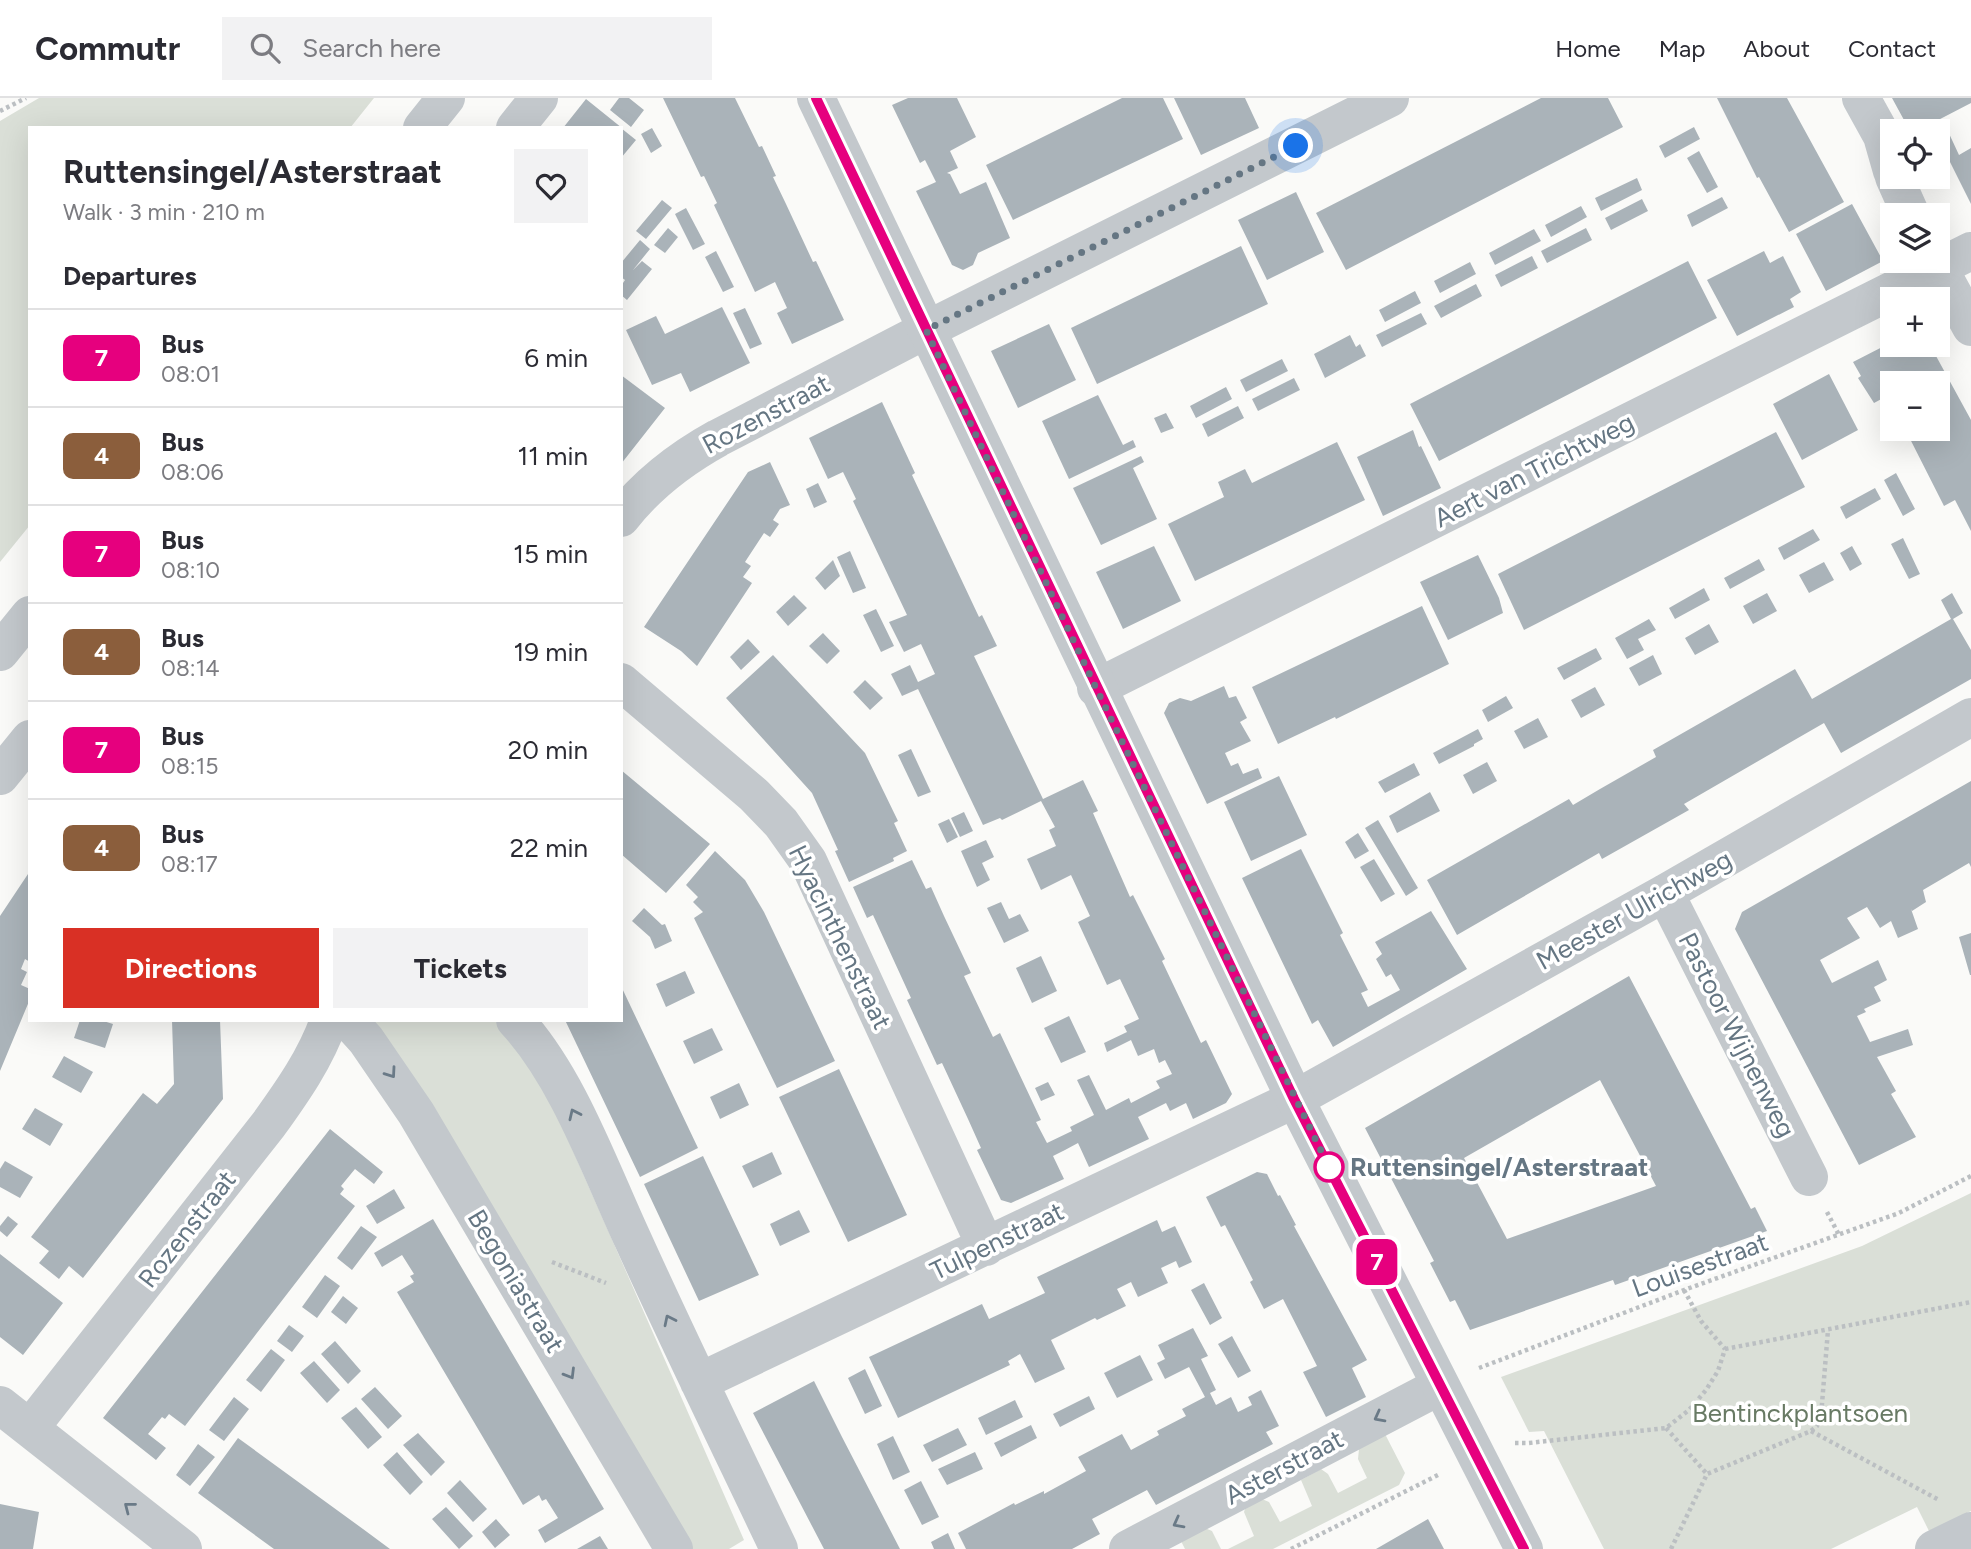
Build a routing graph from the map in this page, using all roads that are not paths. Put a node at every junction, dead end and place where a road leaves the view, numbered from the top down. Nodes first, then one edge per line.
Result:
1 (446, 98) edge
2 (539, 98) edge
3 (816, 98) edge
4 (1390, 98) edge
5 (1861, 98) edge
6 (424, 126) edge
7 (517, 126) edge
8 (1880, 132) edge
9 (1950, 266) edge
10 (1922, 273) edge
11 (1971, 327) edge
12 (926, 330) junction
13 (623, 516) edge
14 (28, 617) edge
15 (0, 652) edge
16 (623, 684) edge
17 (1096, 688) junction
18 (1971, 716) edge
19 (28, 741) edge
20 (0, 776) edge
21 (1665, 893) junction
22 (328, 1022) edge
23 (350, 1022) edge
24 (516, 1022) edge
25 (1294, 1099) junction
26 (1809, 1177) dead end
27 (986, 1247) junction
28 (699, 1382) junction
29 (1440, 1386) junction
30 (0, 1405) edge
31 (30, 1428) junction
32 (1137, 1547) edge
33 (183, 1549) edge
34 (674, 1549) edge
35 (779, 1549) edge
36 (1524, 1549) edge

1 - 6 street
2 - 7 street
3 - 12 street
4 - 12 street, Rozenstraat
5 - 8 street
9 - 11 street
10 - 17 street, Aert van Trichtweg
12 - 13 street, Rozenstraat
12 - 17 street
14 - 15 street
16 - 27 street, Hyacinthenstraat
17 - 25 street
18 - 21 street, Meester Ulrichweg
19 - 20 street
21 - 25 street, Meester Ulrichweg
21 - 26 street, Pastoor Wijnenweg
22 - 31 street, Rozenstraat
23 -> 34 street, Begoniastraat
28 -> 24 street
25 - 27 street, Tulpenstraat
25 - 29 street
27 - 28 street, Tulpenstraat
28 - 35 street
29 -> 32 street, Asterstraat
29 - 36 street
30 - 31 street
33 -> 31 street

